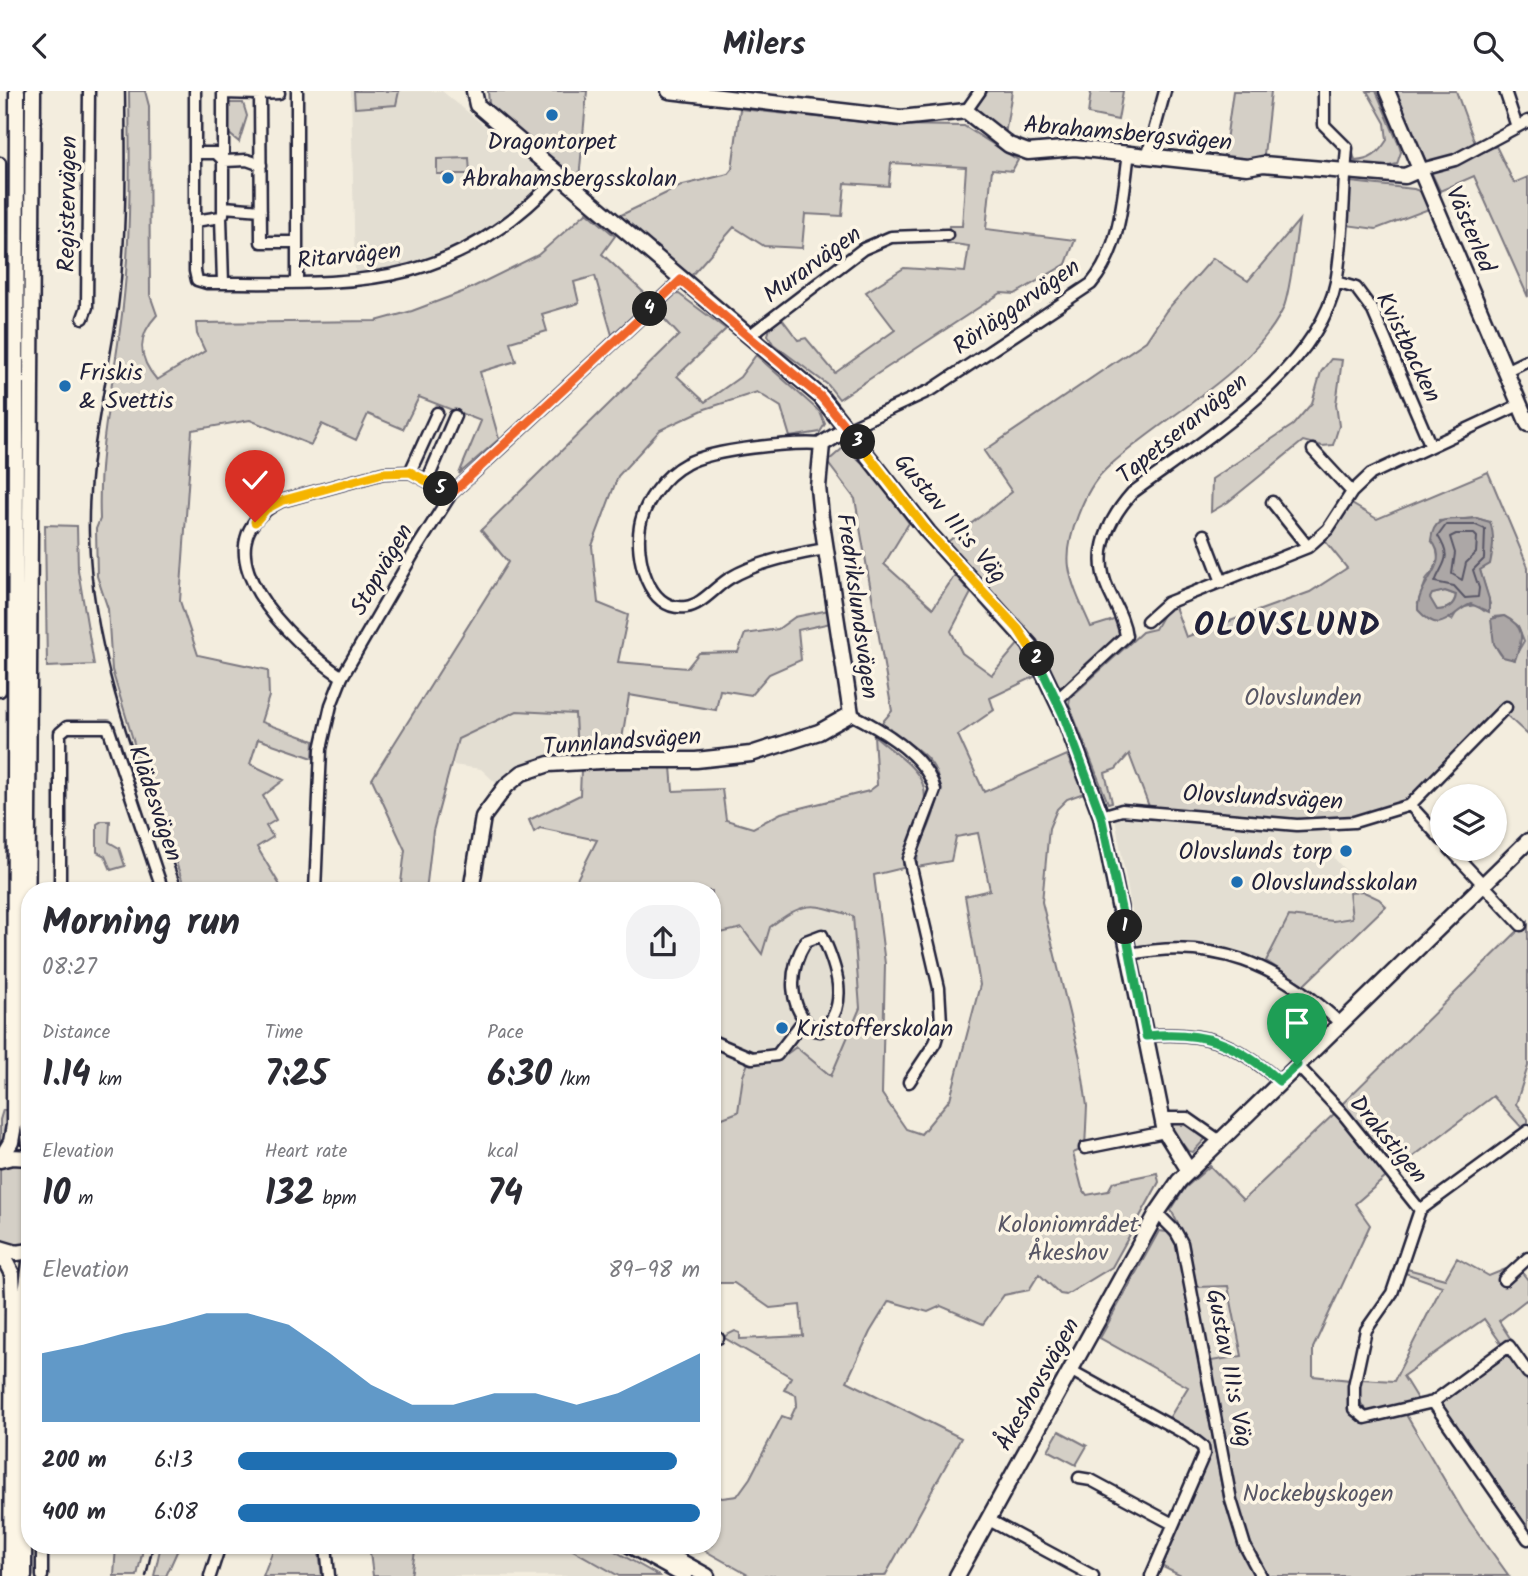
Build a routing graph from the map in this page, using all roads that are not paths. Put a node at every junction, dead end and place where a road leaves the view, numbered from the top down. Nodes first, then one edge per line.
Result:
1 (17, 91) edge
2 (33, 91) edge
3 (89, 91) edge
4 (195, 91) edge
5 (297, 91) edge
6 (474, 91) edge
7 (669, 91) edge
8 (980, 91) edge
9 (1165, 91) edge
10 (1324, 91) edge
11 (1387, 91) edge
12 (1505, 91) edge
13 (279, 93) dead end
14 (260, 94) junction
15 (776, 97) edge
16 (966, 111) junction
17 (1528, 121) edge
18 (1517, 127) junction
19 (1129, 152) junction
20 (195, 153) junction
21 (1148, 153) junction
22 (224, 161) junction
23 (0, 163) edge
24 (261, 165) junction
25 (1421, 169) junction
26 (1344, 173) junction
27 (559, 176) junction
28 (261, 210) junction
29 (222, 212) junction
30 (195, 221) junction
31 (947, 235) dead end
32 (297, 242) junction
33 (681, 280) junction
34 (297, 282) junction
35 (1336, 282) junction
36 (223, 283) junction
37 (83, 318) dead end
38 (749, 336) junction
39 (1528, 360) edge
40 (1505, 371) junction
41 (1520, 405) junction
42 (437, 413) dead end
43 (455, 416) dead end
44 (1528, 424) edge
45 (847, 429) junction
46 (822, 444) junction
47 (1430, 445) junction
48 (1313, 450) dead end
49 (410, 472) junction
50 (427, 481) junction
51 (1352, 492) junction
52 (451, 494) junction
53 (1272, 502) dead end
54 (1204, 535) dead end
55 (1308, 547) junction
56 (826, 549) junction
57 (1222, 582) junction
58 (1147, 621) dead end
59 (342, 677) junction
60 (0, 691) edge
61 (1057, 700) junction
62 (1506, 707) dead end
63 (851, 714) junction
64 (1410, 806) junction
65 (1101, 816) junction
66 (1430, 827) edge
67 (1528, 841) edge
68 (1461, 861) edge
69 (28, 882) edge
70 (60, 882) edge
71 (160, 882) edge
72 (315, 882) edge
73 (472, 882) edge
74 (1483, 884) junction
75 (1521, 925) dead end
76 (1130, 954) junction
77 (803, 1021) junction
78 (1340, 1023) junction
79 (1146, 1036) junction
80 (721, 1045) edge
81 (1297, 1065) junction
82 (1279, 1081) junction
83 (909, 1082) dead end
84 (1164, 1125) junction
85 (1528, 1131) edge
86 (1220, 1141) junction
87 (1085, 1148) dead end
88 (21, 1157) edge
89 (0, 1160) edge
90 (1188, 1169) junction
91 (1420, 1210) junction
92 (1157, 1213) junction
93 (0, 1250) edge
94 (21, 1252) edge
95 (1528, 1258) edge
96 (1504, 1280) dead end
97 (1526, 1367) edge
98 (1070, 1370) junction
99 (1433, 1402) junction
100 (1079, 1478) dead end
101 (989, 1520) junction
102 (1173, 1524) junction
103 (1528, 1539) edge
104 (24, 1554) edge
105 (42, 1554) edge
106 (217, 1554) edge
107 (327, 1554) edge
108 (645, 1554) edge
109 (668, 1554) edge
110 (11, 1576) edge
111 (24, 1576) edge
112 (42, 1576) edge
113 (210, 1576) edge
114 (330, 1576) edge
115 (685, 1576) edge
116 (708, 1576) edge
117 (957, 1576) edge
118 (1093, 1576) edge
119 (1151, 1576) edge
120 (1261, 1576) edge

1 - 89 street
2 - 69 street
3 - 37 street, Registervägen
4 - 20 street
5 - 32 street
6 - 27 street, Gustav III:s Väg
7 - 15 street
8 - 16 street
9 - 21 street
10 - 26 street
11 - 25 street, Västerled
12 - 18 street
13 - 14 street
14 - 22 street
14 - 24 street
15 - 16 street
16 - 19 street, Abrahamsbergsvägen
17 - 18 street
18 - 25 street
19 - 21 street, Abrahamsbergsvägen
19 - 45 street, Rörläggarvägen
20 - 22 street
20 - 30 street
21 - 26 street, Abrahamsbergsvägen
22 - 24 street
22 - 29 street
23 - 60 street
24 - 28 street
25 - 26 street, Abrahamsbergsvägen
25 - 40 street, Västerled
26 - 35 street, Tapetserarvägen
27 - 33 street, Gustav III:s Väg
27 - 34 street, Ritarvägen
28 - 29 street
28 - 32 street
29 - 30 street
29 - 36 street
30 - 36 street, Ritarvägen
31 - 38 street, Murarvägen
32 - 34 street
33 - 38 street, Gustav III:s Väg
33 - 52 street, Stopvägen
34 - 36 street, Ritarvägen
35 - 47 street, Kvistbacken
35 - 61 street, Tapetserarvägen
38 - 45 street, Gustav III:s Väg
39 - 40 street
40 - 41 street, Västerled
41 - 44 street, Västerled
41 - 47 street
42 - 49 street
43 - 50 street
45 - 46 street
45 - 61 street, Gustav III:s Väg
46 - 56 street, Fredrikslundsvägen
46 - 56 street
47 - 51 street
48 - 51 street
49 - 50 street
49 - 59 street
50 - 52 street
51 - 55 street
52 - 59 street, Stopvägen
53 - 55 street
54 - 57 street
55 - 57 street
56 - 63 street, Fredrikslundsvägen
57 - 58 street
59 - 72 street, Stopvägen
61 - 65 street, Gustav III:s Väg
62 - 64 street, Olovslundsvägen
63 - 73 street, Tunnlandsvägen
63 - 83 street, Fredrikslundsvägen
64 - 65 street, Olovslundsvägen
64 - 66 street
65 - 76 street, Gustav III:s Väg
67 - 74 street, Åkeshovsvägen
68 - 74 street
70 - 71 street, Klädesvägen
74 - 75 street
74 - 78 street, Åkeshovsvägen
76 - 78 street
76 - 79 street, Gustav III:s Väg
77 - 77 street
77 - 80 street
78 - 81 street, Åkeshovsvägen
79 - 82 street
79 - 84 street, Gustav III:s Väg
81 - 82 street, Åkeshovsvägen
81 - 91 street, Drakstigen
82 - 86 street, Åkeshovsvägen
84 - 86 street
84 - 87 street
84 - 90 street, Gustav III:s Väg
85 - 91 street
86 - 90 street, Åkeshovsvägen
88 - 89 street
90 - 92 street, Åkeshovsvägen
91 - 99 street
92 - 98 street, Åkeshovsvägen
92 - 120 street, Gustav III:s Väg
93 - 94 street
93 - 110 street
95 - 96 street
97 - 99 street
98 - 101 street, Åkeshovsvägen
98 - 102 street
99 - 103 street
100 - 102 street
101 - 117 street, Åkeshovsvägen
101 - 118 street
102 - 119 street
104 - 111 street
105 - 112 street
106 - 113 street
107 - 114 street
108 - 115 street
109 - 116 street

